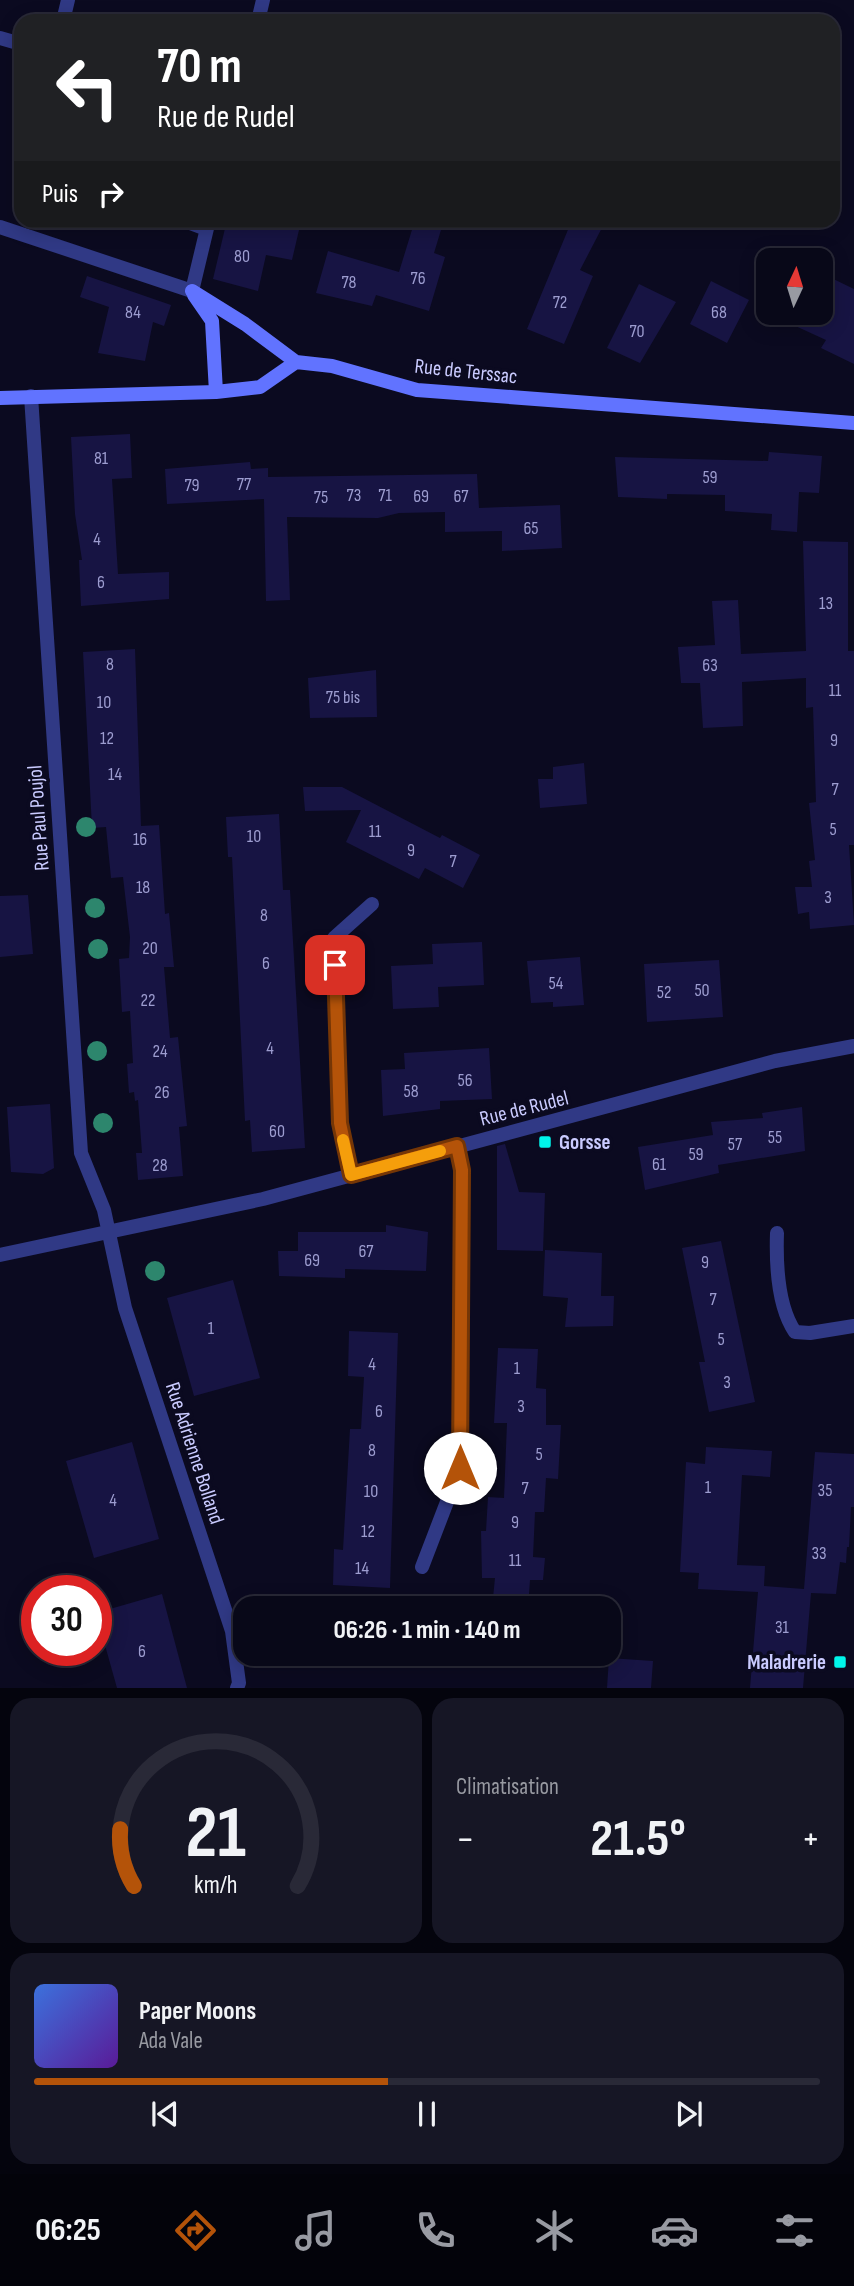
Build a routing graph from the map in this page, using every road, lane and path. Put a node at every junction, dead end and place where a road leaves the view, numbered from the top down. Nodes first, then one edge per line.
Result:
1 (0, 227) edge
2 (206, 228) edge
3 (192, 291) junction
4 (296, 362) junction
5 (216, 393) junction
6 (31, 396) junction
7 (0, 398) edge
8 (854, 423) edge
9 (372, 904) dead end
10 (854, 1046) edge
11 (457, 1146) junction
12 (351, 1175) junction
13 (109, 1231) junction
14 (777, 1233) dead end
15 (0, 1255) edge
16 (854, 1326) edge
17 (422, 1567) dead end
18 (237, 1688) edge

1 - 3 street
2 - 3 street
3 - 4 street
3 - 5 street
4 - 5 street
4 - 8 street, Rue de Terssac
5 - 6 street
6 - 7 street
6 - 13 street, Rue Paul Poujol
9 - 12 street
10 - 11 street, Rue de Rudel
11 - 12 street, Rue de Rudel
11 - 17 street
12 - 13 street, Rue de Rudel
13 - 15 street, Rue de Rudel
13 - 18 street, Rue Adrienne Bolland
14 - 16 street

